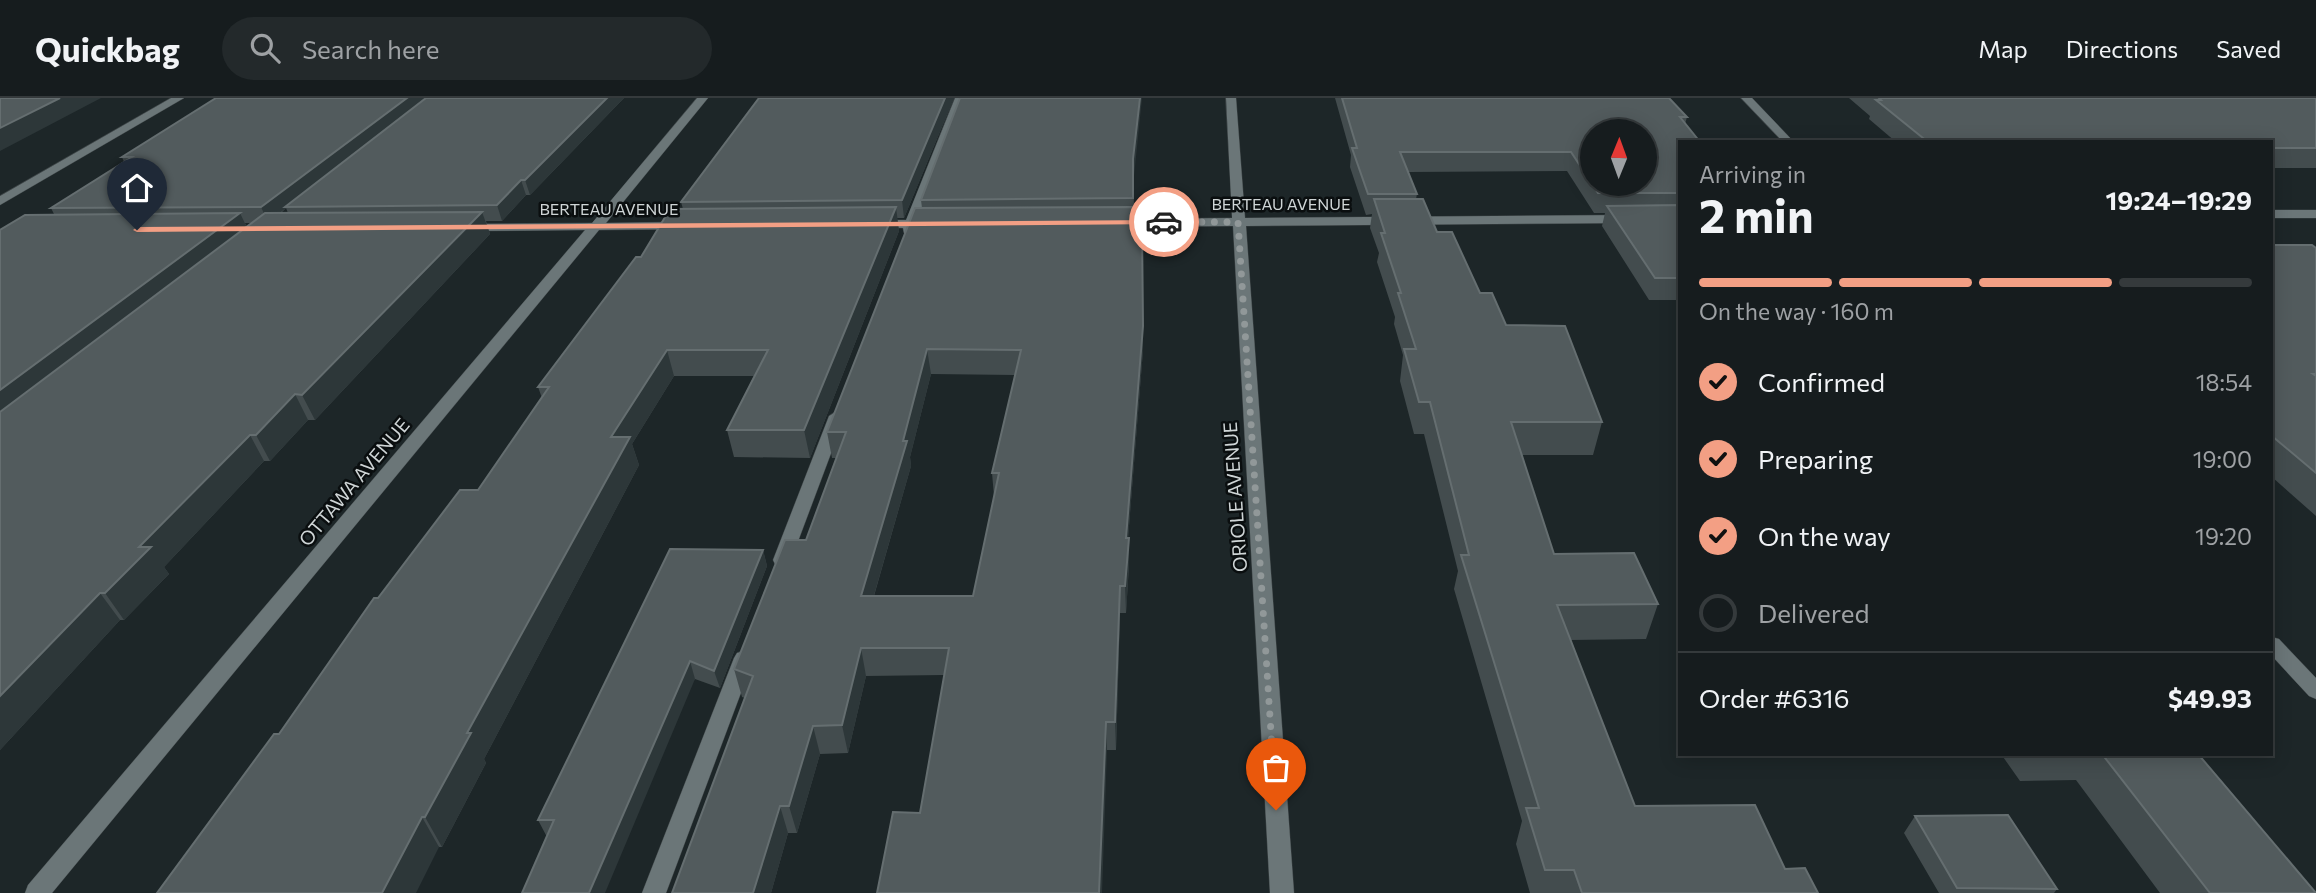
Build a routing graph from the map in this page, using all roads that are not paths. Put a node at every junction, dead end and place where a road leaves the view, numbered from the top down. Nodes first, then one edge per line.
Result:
1 (179, 98) edge
2 (703, 98) edge
3 (960, 98) edge
4 (1231, 98) edge
5 (1746, 98) edge
6 (1786, 140) edge
7 (0, 201) edge
8 (2273, 214) edge
9 (2316, 214) edge
10 (1639, 219) edge
11 (1238, 222) junction
12 (1100, 223) edge
13 (911, 224) junction
14 (951, 224) edge
15 (856, 225) edge
16 (595, 226) junction
17 (704, 226) edge
18 (450, 228) edge
19 (902, 246) edge
20 (843, 401) edge
21 (773, 582) edge
22 (2273, 645) edge
23 (748, 647) edge
24 (2316, 691) edge
25 (37, 893) edge
26 (654, 893) edge
27 (1282, 893) edge

1 - 7 street
2 - 16 street, OTTAWA AVENUE
3 - 13 street
4 - 11 street, ORIOLE AVENUE
5 - 6 street
8 - 9 street
10 - 11 street, BERTEAU AVENUE
11 - 12 street, BERTEAU AVENUE
11 - 27 street, ORIOLE AVENUE
13 - 14 street
13 - 15 street
13 - 19 street
16 - 17 street, BERTEAU AVENUE
16 - 18 street, BERTEAU AVENUE
16 - 25 street, OTTAWA AVENUE
20 - 21 street
22 - 24 street
23 - 26 street

